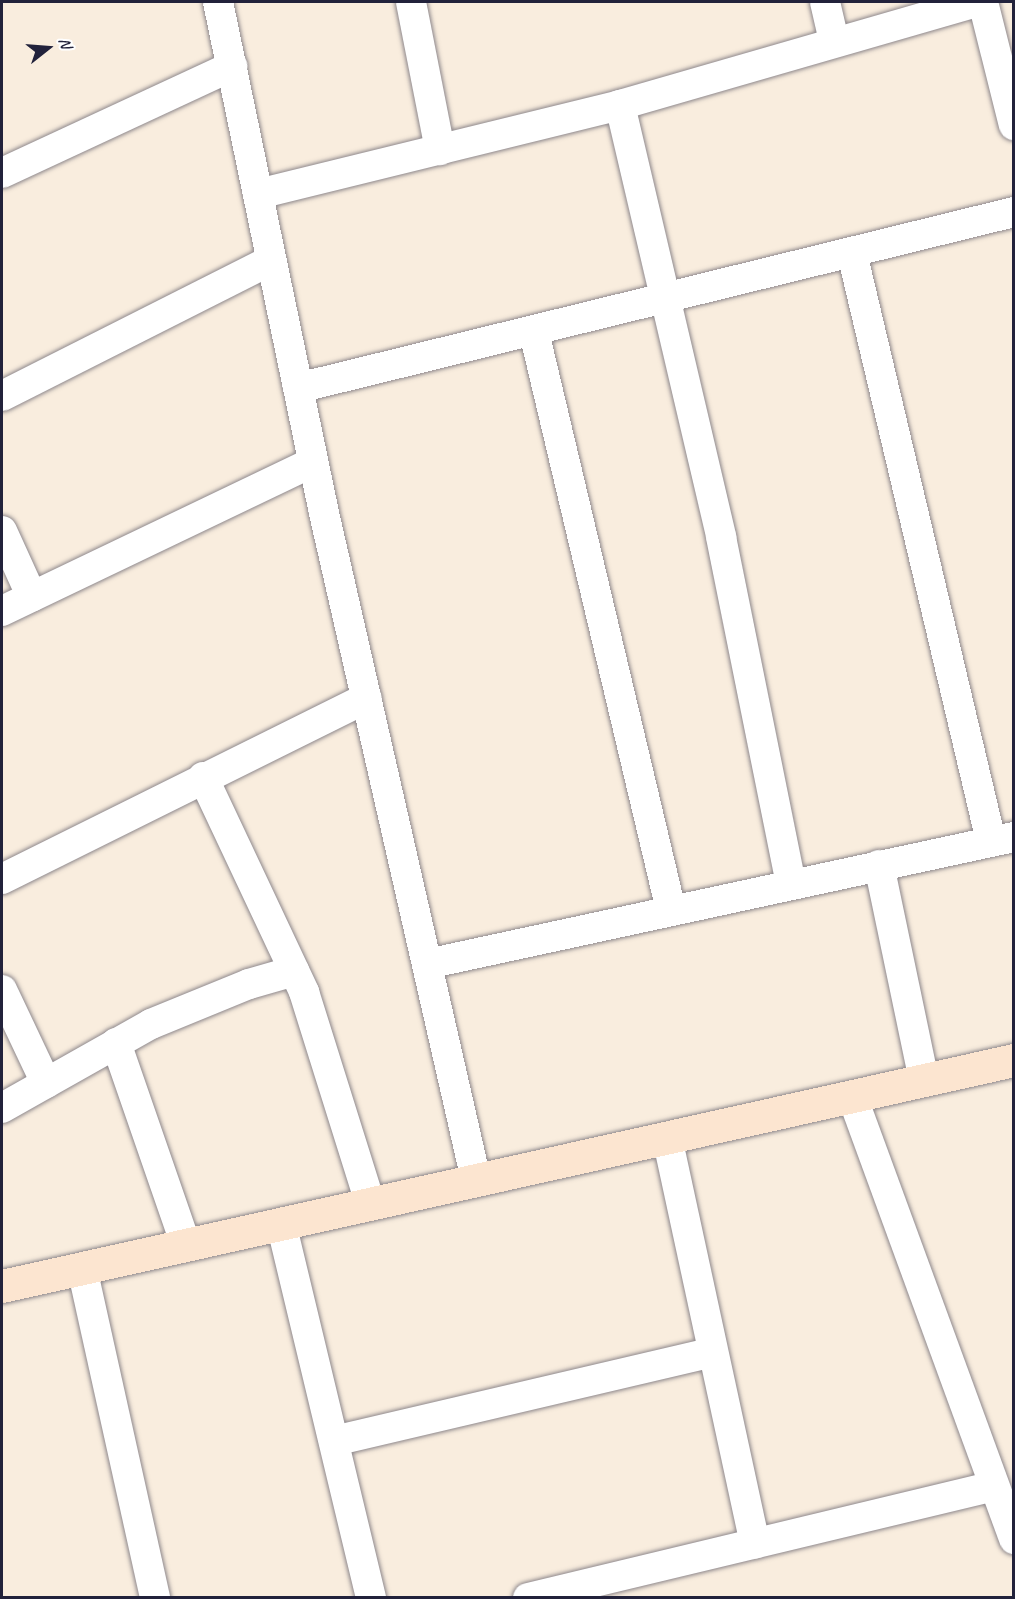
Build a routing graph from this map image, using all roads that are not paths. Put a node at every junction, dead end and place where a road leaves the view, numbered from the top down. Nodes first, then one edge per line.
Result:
1 (218, 2) edge
2 (411, 2) edge
3 (825, 2) edge
4 (977, 2) edge
5 (983, 2) edge
6 (834, 41) junction
7 (231, 66) junction
8 (620, 105) junction
9 (1014, 125) edge
10 (440, 150) junction
11 (2, 173) edge
12 (258, 194) junction
13 (1014, 212) edge
14 (852, 253) junction
15 (272, 260) junction
16 (666, 300) junction
17 (534, 332) junction
18 (298, 388) junction
19 (2, 396) edge
20 (313, 462) junction
21 (2, 531) edge
22 (32, 597) junction
23 (2, 612) edge
24 (366, 698) junction
25 (203, 777) junction
26 (1002, 839) edge
27 (879, 865) junction
28 (2, 879) edge
29 (791, 884) junction
30 (671, 910) junction
31 (427, 964) junction
32 (294, 971) junction
33 (2, 990) edge
34 (116, 1043) junction
35 (1014, 1060) edge
36 (924, 1080) junction
37 (46, 1083) junction
38 (852, 1096) junction
39 (2, 1108) edge
40 (668, 1137) junction
41 (476, 1180) junction
42 (370, 1203) junction
43 (281, 1223) junction
44 (186, 1245) junction
45 (81, 1268) junction
46 (2, 1286) edge
47 (713, 1352) junction
48 (334, 1442) junction
49 (994, 1486) junction
50 (1014, 1539) edge
51 (755, 1544) junction
52 (568, 1593) edge
53 (151, 1597) edge
54 (371, 1598) edge
55 (528, 1598) edge

1 - 7 street
2 - 10 street
3 - 6 street
4 - 6 street
5 - 9 street
6 - 8 street
7 - 11 street
7 - 12 street
8 - 10 street
8 - 16 street
10 - 12 street
12 - 15 street
13 - 14 street
14 - 16 street
14 - 26 street
15 - 18 street
15 - 19 street
16 - 17 street
16 - 29 street
17 - 18 street
17 - 30 street
18 - 20 street
20 - 22 street
20 - 24 street
21 - 22 street
22 - 23 street
24 - 25 street
24 - 31 street
25 - 28 street
25 - 32 street
26 - 27 street
27 - 29 street
27 - 36 street
29 - 30 street
30 - 31 street
31 - 41 street
32 - 34 street
32 - 42 street
33 - 37 street
34 - 37 street
34 - 44 street
35 - 36 street
36 - 38 street
37 - 39 street
38 - 40 street
38 - 49 street
40 - 41 street
40 - 47 street
41 - 42 street
42 - 43 street
43 - 44 street
43 - 48 street
44 - 45 street
45 - 46 street
45 - 53 street
47 - 48 street
47 - 51 street
48 - 54 street
49 - 50 street
49 - 51 street
51 - 52 street
52 - 55 street

